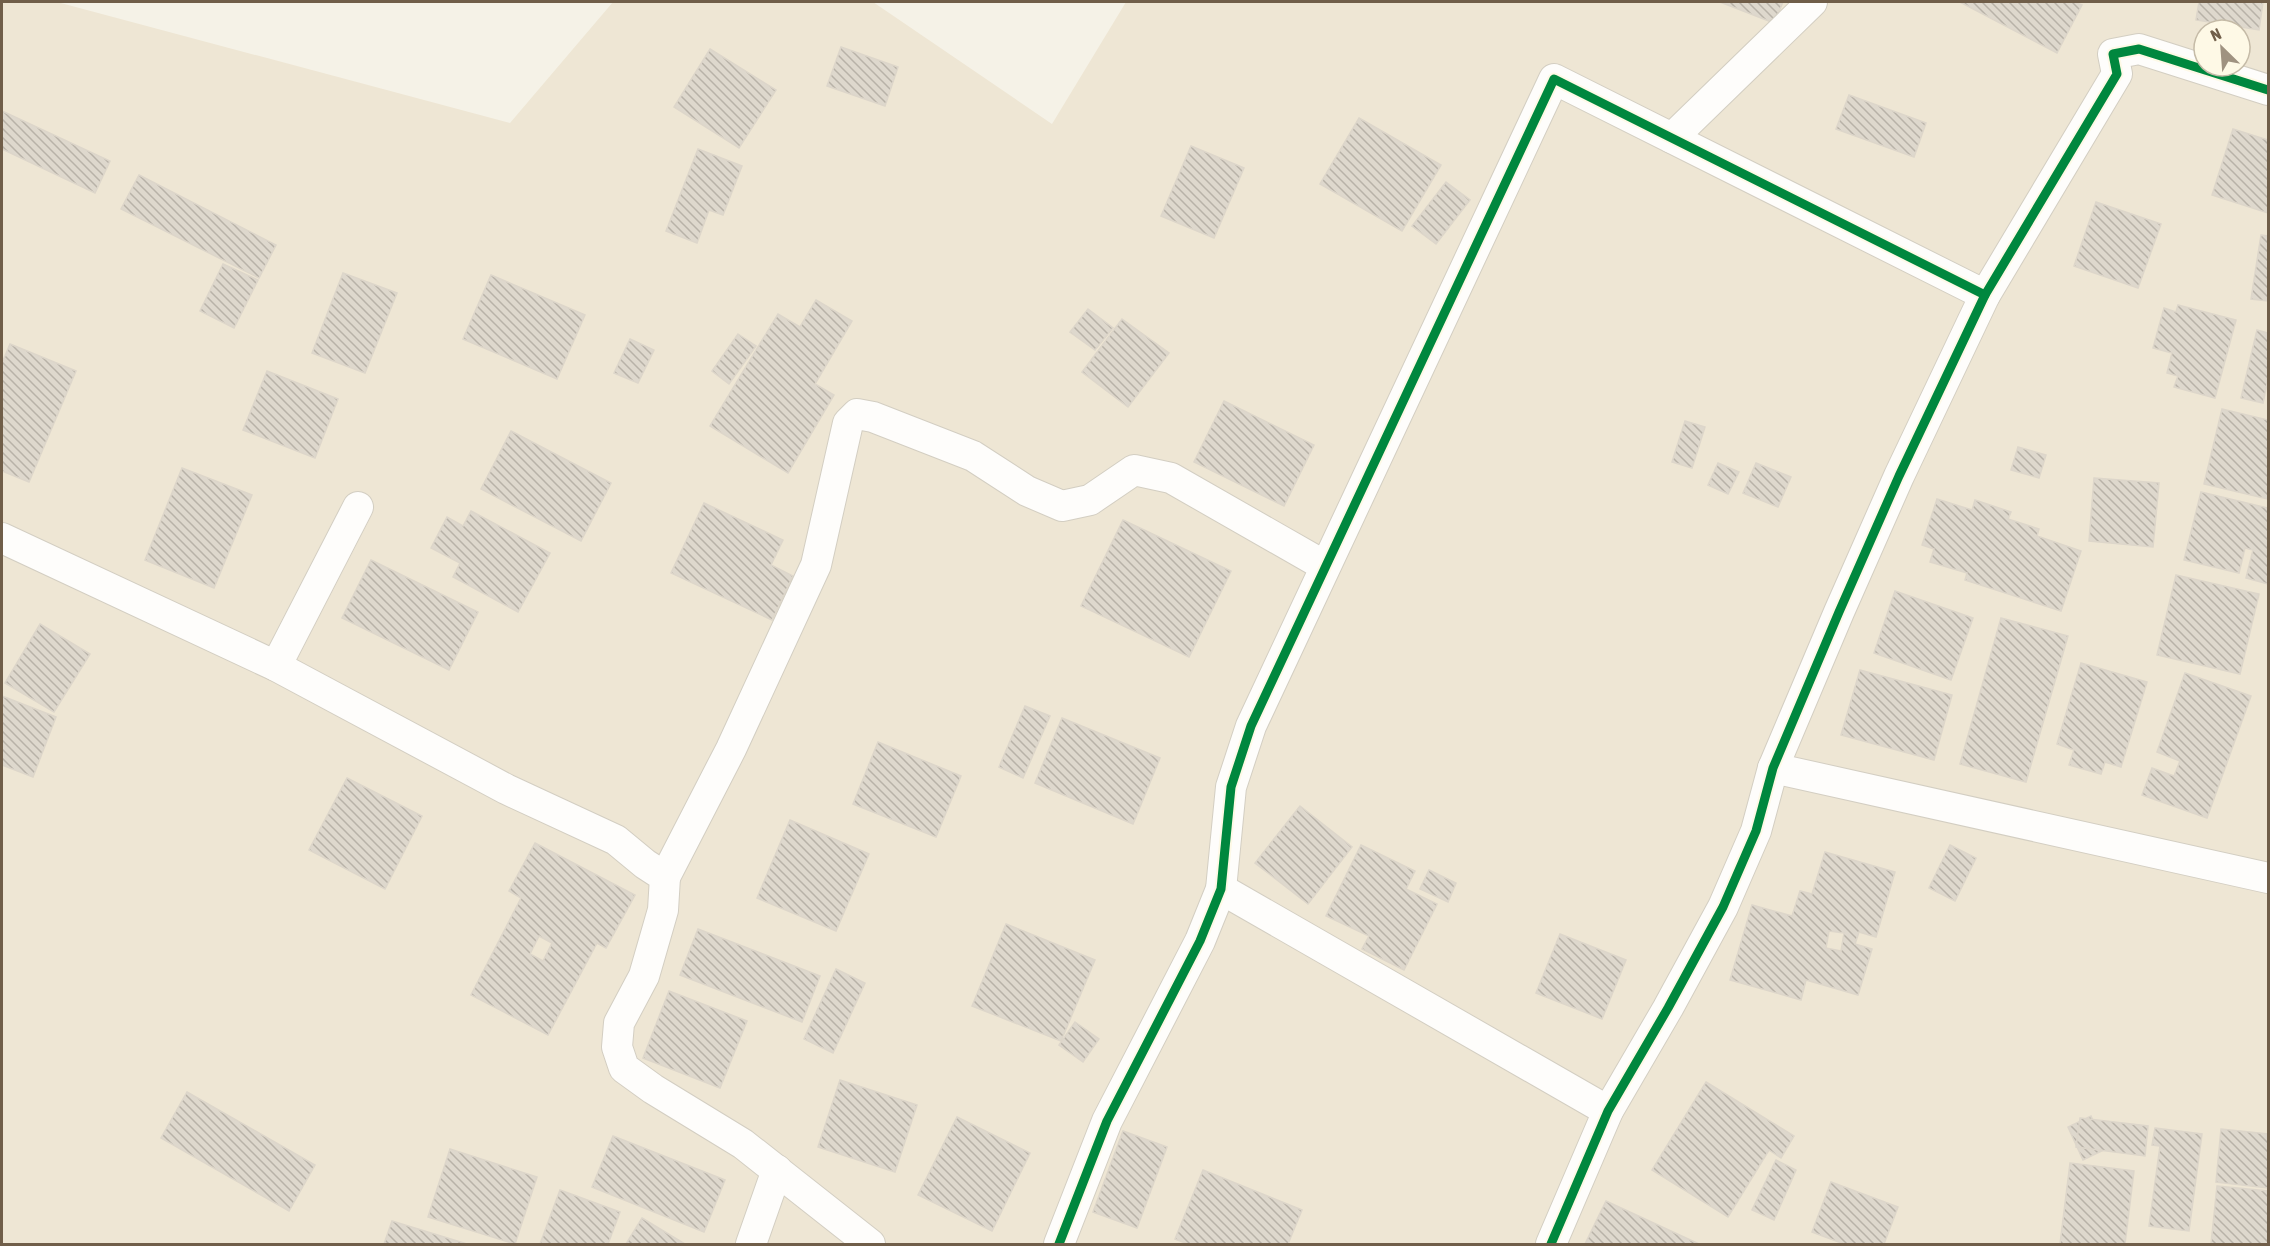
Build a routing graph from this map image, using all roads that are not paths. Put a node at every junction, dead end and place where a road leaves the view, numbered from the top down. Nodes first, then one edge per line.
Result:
1 (1812, 2) edge
2 (2268, 90) edge
3 (1672, 138) junction
4 (1985, 295) junction
5 (358, 507) dead end
6 (2, 538) edge
7 (1325, 566) junction
8 (276, 666) junction
9 (1773, 768) junction
10 (665, 877) junction
11 (2268, 878) edge
12 (1221, 889) junction
13 (1608, 1111) junction
14 (777, 1170) junction
15 (751, 1245) edge
16 (870, 1245) edge
17 (1059, 1245) edge
18 (1551, 1245) edge

1 - 3 street
2 - 4 street
3 - 4 street
3 - 7 street
4 - 9 street
5 - 8 street
6 - 8 street
7 - 10 street
7 - 12 street
8 - 10 street
9 - 11 street
9 - 13 street
10 - 14 street
12 - 13 street
12 - 17 street
13 - 18 street
14 - 15 street
14 - 16 street

